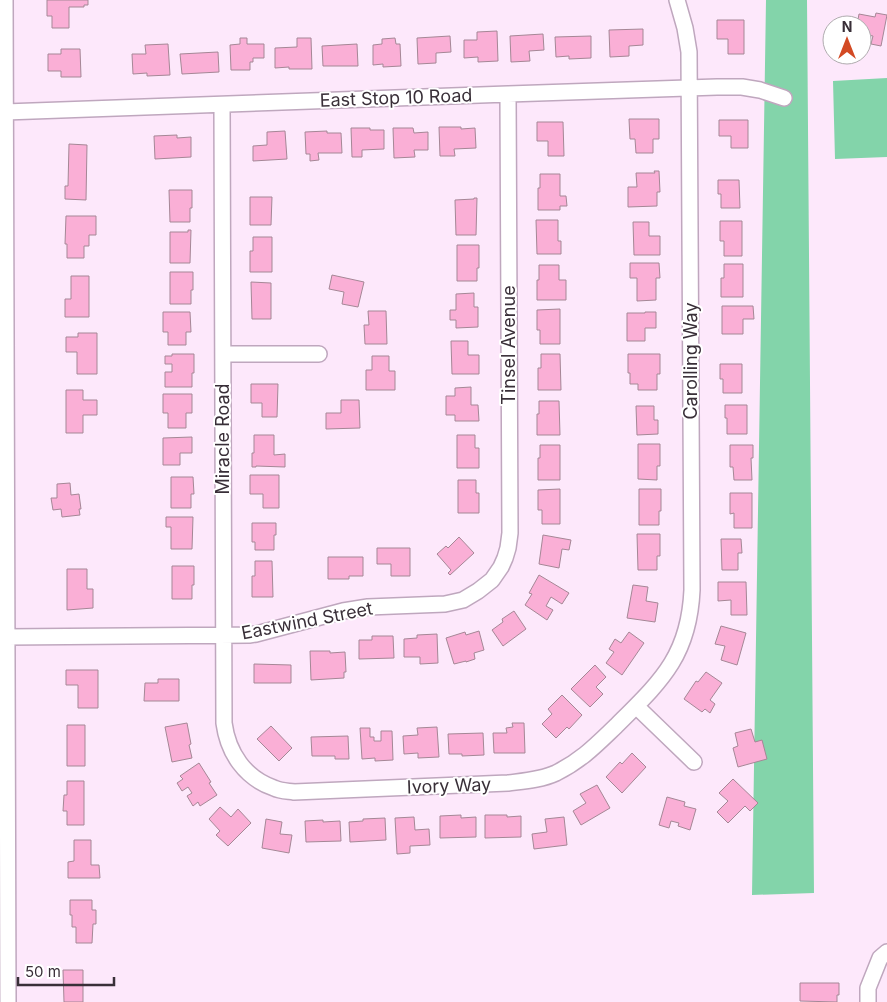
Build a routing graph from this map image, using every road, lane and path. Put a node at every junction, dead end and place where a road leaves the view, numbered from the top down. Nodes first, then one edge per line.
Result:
1 (677, 0) edge
2 (3, 9) edge
3 (689, 88) junction
4 (508, 94) junction
5 (784, 98) dead end
6 (222, 105) junction
7 (6, 112) junction
8 (223, 354) junction
9 (320, 354) dead end
10 (483, 588) joint
11 (224, 635) junction
12 (7, 637) junction
13 (636, 706) junction
14 (694, 762) dead end
15 (243, 767) joint
16 (4, 774) edge
17 (887, 952) edge
18 (8, 1002) edge
19 (868, 1002) edge

1 - 3 street, Carolling Way
2 - 7 street
3 - 4 street, East Stop 10 Road
3 - 5 street, East Stop 10 Road
3 - 13 street, Carolling Way
4 - 6 street, East Stop 10 Road
4 - 10 street, Tinsel Avenue
6 - 7 street, East Stop 10 Road
6 - 8 street, Miracle Road
7 - 12 street
8 - 9 street
8 - 11 street, Miracle Road
10 - 11 street, Eastwind Street
11 - 12 street, Eastwind Street
11 - 15 street, Miracle Road
12 - 16 street
13 - 14 street
13 - 15 street, Ivory Way
16 - 18 street
17 - 19 street

